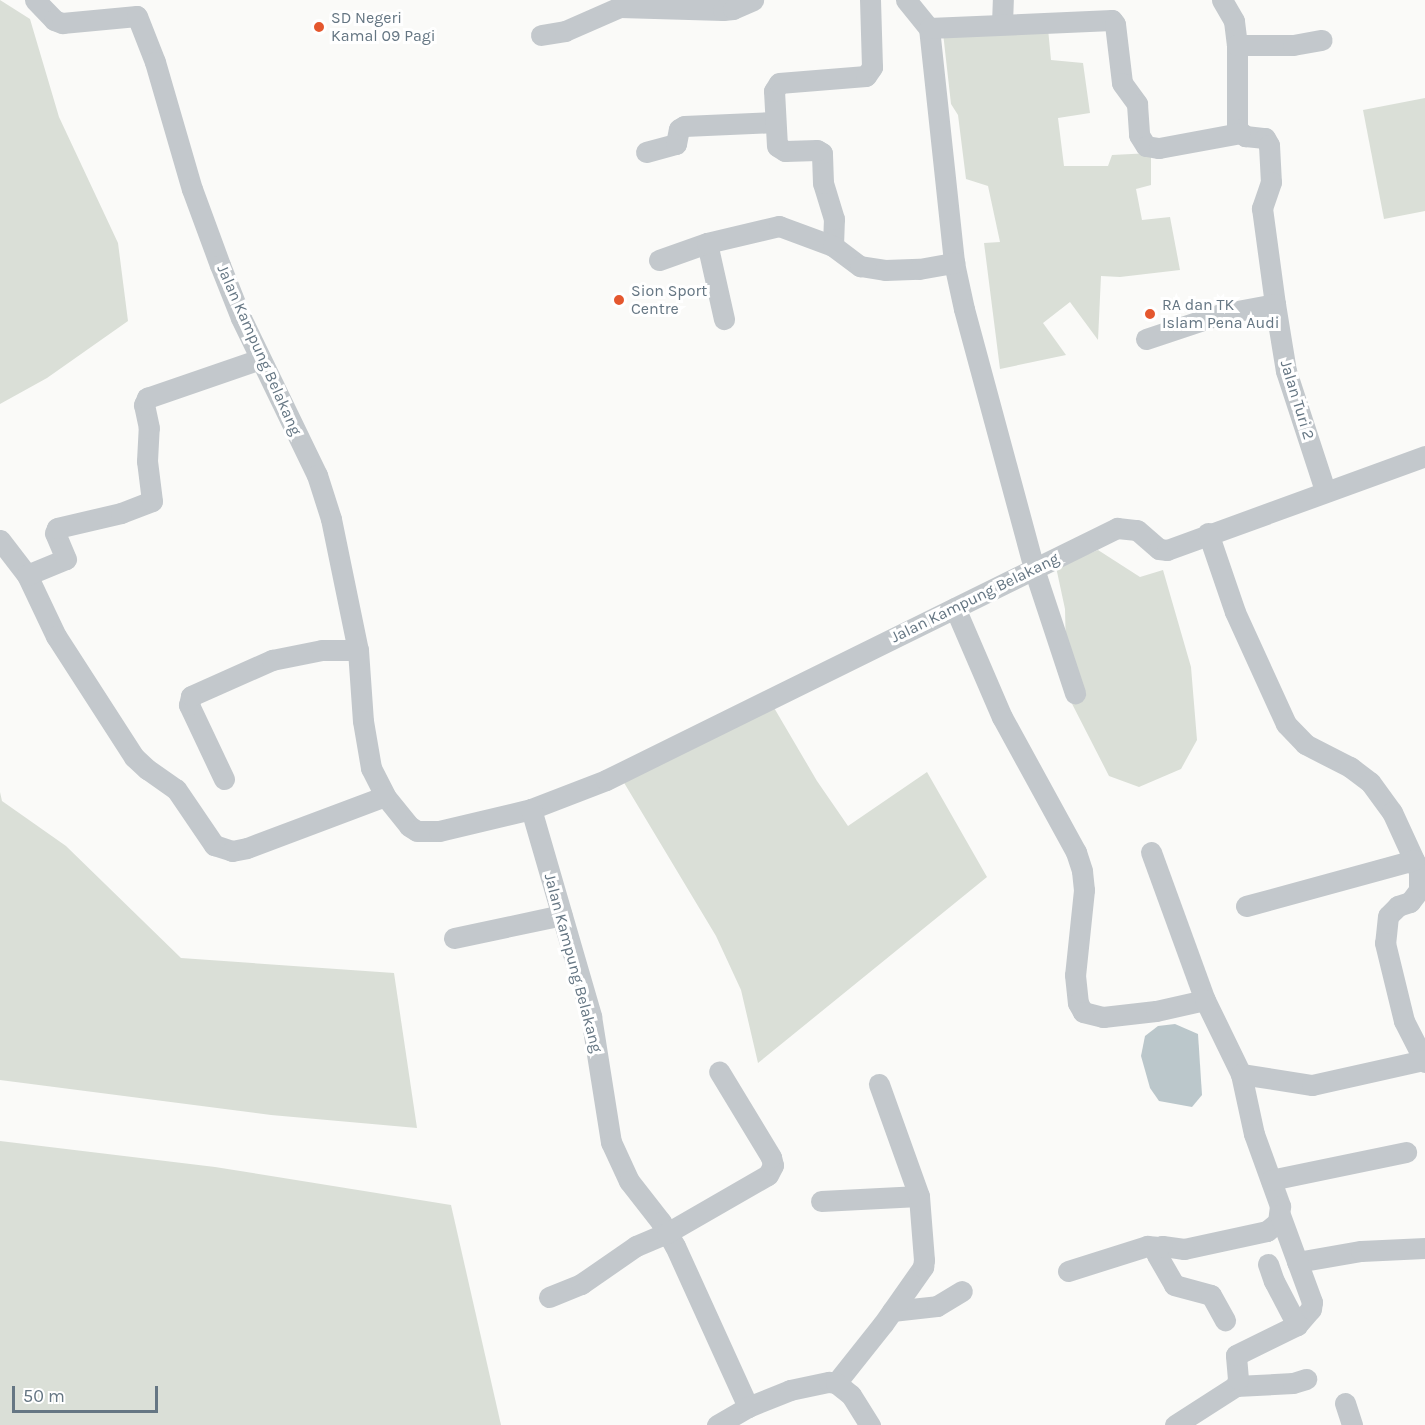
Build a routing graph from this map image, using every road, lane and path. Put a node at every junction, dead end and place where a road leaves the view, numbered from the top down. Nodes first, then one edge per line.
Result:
1 (35, 0) edge
2 (753, 0) edge
3 (870, 0) edge
4 (906, 0) edge
5 (1003, 0) edge
6 (1222, 0) edge
7 (136, 8) edge
8 (1002, 24) junction
9 (929, 28) junction
10 (541, 35) dead end
11 (1322, 40) dead end
12 (1237, 45) junction
13 (775, 122) junction
14 (1240, 133) junction
15 (646, 152) dead end
16 (708, 243) junction
17 (833, 246) junction
18 (659, 260) dead end
19 (954, 263) junction
20 (1275, 304) junction
21 (724, 319) dead end
22 (1146, 339) dead end
23 (260, 359) junction
24 (1425, 456) edge
25 (1325, 490) junction
26 (1208, 533) junction
27 (0, 540) edge
28 (1034, 569) junction
29 (27, 575) junction
30 (955, 608) junction
31 (358, 650) junction
32 (1075, 693) dead end
33 (224, 779) dead end
34 (385, 796) junction
35 (531, 809) junction
36 (1151, 852) dead end
37 (1420, 871) edge
38 (1246, 906) dead end
39 (562, 915) junction
40 (454, 938) dead end
41 (1205, 1000) junction
42 (1425, 1061) edge
43 (719, 1071) dead end
44 (1241, 1074) junction
45 (879, 1084) dead end
46 (1406, 1152) dead end
47 (1271, 1180) junction
48 (919, 1196) junction
49 (821, 1202) dead end
50 (1280, 1215) junction
51 (667, 1233) junction
52 (1159, 1247) junction
53 (1425, 1248) edge
54 (1298, 1262) junction
55 (1268, 1264) dead end
56 (1068, 1271) dead end
57 (962, 1291) dead end
58 (549, 1297) dead end
59 (892, 1311) junction
60 (1225, 1320) dead end
61 (1297, 1325) junction
62 (1306, 1379) dead end
63 (836, 1383) junction
64 (1236, 1386) junction
65 (1345, 1403) dead end
66 (748, 1407) junction
67 (717, 1425) edge
68 (870, 1425) edge
69 (1175, 1425) edge
70 (1352, 1425) edge

1 - 7 street, Jalan Kampung Belakang
2 - 10 street
3 - 13 street
4 - 9 street
5 - 8 street
6 - 12 street
7 - 23 street, Jalan Kampung Belakang
8 - 9 street
8 - 14 street
9 - 19 street
11 - 12 street
12 - 14 street
13 - 15 street
13 - 17 street
14 - 20 street, Jalan Turi 2
16 - 17 street
16 - 18 street
16 - 21 street
17 - 19 street
19 - 28 street
20 - 22 street
20 - 25 street, Jalan Turi 2
23 - 29 street
23 - 31 street, Jalan Kampung Belakang
24 - 25 street, Jalan Kampung Belakang
25 - 26 street, Jalan Kampung Belakang
26 - 28 street, Jalan Kampung Belakang
26 - 37 street
27 - 29 street
28 - 30 street, Jalan Kampung Belakang
28 - 32 street
29 - 34 street
30 - 35 street, Jalan Kampung Belakang
30 - 41 street
31 - 33 street
31 - 34 street, Jalan Kampung Belakang
34 - 35 street, Jalan Kampung Belakang
35 - 39 street, Jalan Kampung Belakang
36 - 41 street
37 - 38 street
37 - 42 street
39 - 40 street
39 - 51 street, Jalan Kampung Belakang
41 - 44 street
42 - 44 street
43 - 51 street
44 - 47 street
45 - 48 street
46 - 47 street
47 - 50 street
48 - 49 street
48 - 59 street
50 - 52 street
50 - 54 street
51 - 58 street
51 - 66 street, Jalan Kampung Belakang
52 - 56 street
52 - 60 street
53 - 54 street
54 - 61 street
55 - 61 street
57 - 59 street
59 - 63 street
61 - 64 street
62 - 64 street
63 - 66 street
63 - 68 street
64 - 69 street
65 - 70 street
66 - 67 street

